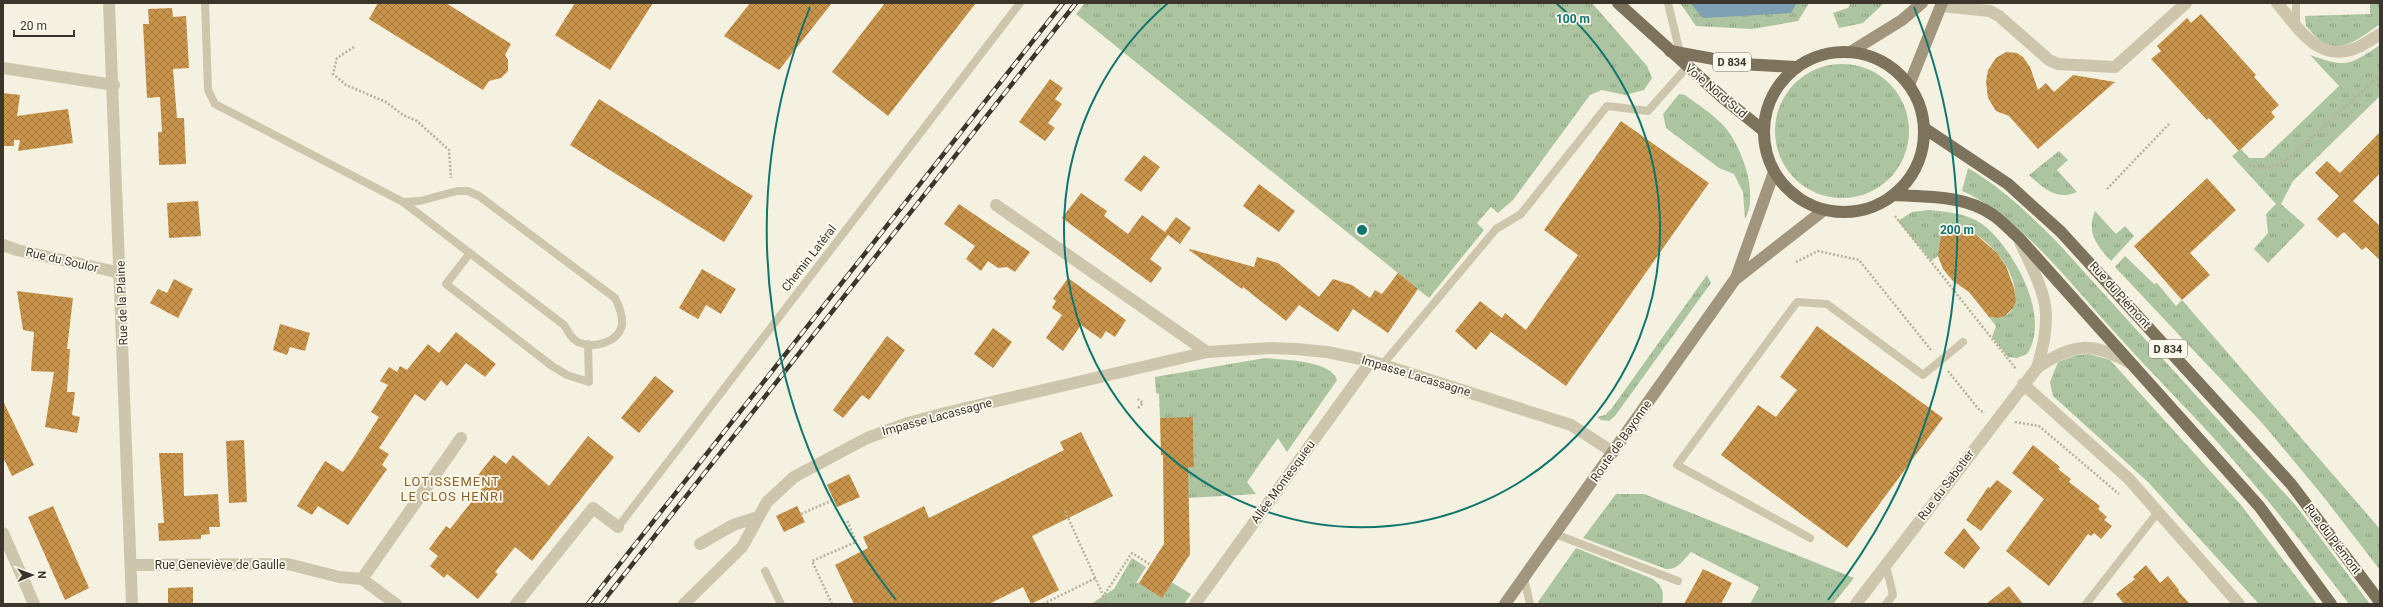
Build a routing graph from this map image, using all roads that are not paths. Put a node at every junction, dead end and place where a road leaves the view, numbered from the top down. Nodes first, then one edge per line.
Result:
1 (109, 3) edge
2 (205, 3) edge
3 (1020, 3) edge
4 (1618, 3) edge
5 (1668, 3) edge
6 (1922, 3) edge
7 (2186, 3) edge
8 (2277, 3) edge
9 (2296, 3) edge
10 (1942, 5) edge
11 (2296, 25) junction
12 (2380, 34) edge
13 (1852, 51) junction
14 (1675, 52) junction
15 (1687, 67) junction
16 (1796, 67) junction
17 (3, 68) edge
18 (114, 85) junction
19 (1909, 85) junction
20 (1924, 128) junction
21 (1764, 131) junction
22 (1774, 172) junction
23 (1894, 195) junction
24 (403, 202) junction
25 (996, 205) dead end
26 (1824, 210) junction
27 (2019, 238) junction
28 (3, 245) edge
29 (470, 253) junction
30 (121, 273) junction
31 (1736, 278) junction
32 (1963, 342) dead end
33 (588, 344) junction
34 (1207, 352) junction
35 (1377, 363) junction
36 (2134, 365) junction
37 (2037, 368) junction
38 (2023, 384) junction
39 (461, 438) dead end
40 (1613, 452) junction
41 (2158, 512) junction
42 (758, 517) junction
43 (618, 527) joint
44 (3, 533) edge
45 (1555, 534) junction
46 (1810, 538) dead end
47 (700, 544) dead end
48 (131, 565) junction
49 (1886, 565) junction
50 (765, 571) dead end
51 (1524, 578) junction
52 (362, 579) junction
53 (1678, 581) dead end
54 (2380, 602) edge
55 (34, 604) edge
56 (132, 604) edge
57 (396, 604) edge
58 (516, 604) edge
59 (684, 604) edge
60 (781, 604) edge
61 (1195, 604) edge
62 (1505, 604) edge
63 (1530, 604) edge
64 (1856, 604) edge
65 (1886, 604) edge
66 (2086, 604) edge
67 (2239, 604) edge
68 (2331, 604) edge

1 - 18 street, Rue de la Plaine
2 - 24 lane
3 - 43 lane, Chemin Latéral
4 - 14 main road, Voie Nord-Sud / D 834
5 - 14 lane
6 - 13 main road
7 - 10 street
8 - 11 street
9 - 11 lane
10 - 19 main road
11 - 12 street
13 - 16 main road
13 - 19 main road
14 - 15 main road, Voie Nord-Sud / D 834
14 - 16 main road, Voie Nord-Sud / D 834
15 - 21 main road, Voie Nord-Sud / D 834
15 - 35 lane
16 - 21 main road
17 - 18 street
18 - 30 street, Rue de la Plaine
19 - 20 main road
20 - 23 main road
20 - 54 main road, Rue du Piémont / D 834
21 - 22 main road
22 - 26 main road
22 - 31 main road, Route de Bayonne
23 - 26 main road
23 - 27 main road, D 834
24 - 29 lane
24 - 33 lane
25 - 34 street
26 - 31 main road, Route de Bayonne
27 - 36 main road, D 834
27 - 37 street, Rue du Sabotier
28 - 30 street, Rue du Soulor
29 - 33 lane
29 - 33 lane
30 - 48 street, Rue de la Plaine
31 - 40 main road, Route de Bayonne
32 - 46 lane
34 - 35 street, Impasse Lacassagne
34 - 42 street, Impasse Lacassagne
35 - 40 street, Impasse Lacassagne
35 - 61 street, Allée Montesquieu
36 - 37 street, Rue du Sabotier
36 - 68 main road, D 834
37 - 38 street, Rue du Sabotier
38 - 41 street
38 - 49 street, Rue du Sabotier
39 - 52 street
40 - 45 main road, Route de Bayonne
41 - 66 lane
41 - 67 street
42 - 47 street
42 - 59 street, Impasse Lacassagne
43 - 58 street
44 - 55 street
45 - 51 main road, Route de Bayonne
45 - 53 lane
48 - 52 street, Rue Geneviève de Gaulle
48 - 56 street, Rue de la Plaine
49 - 64 street, Rue du Sabotier
49 - 65 lane
50 - 60 lane
51 - 62 main road, Route de Bayonne
51 - 63 lane
52 - 57 street

